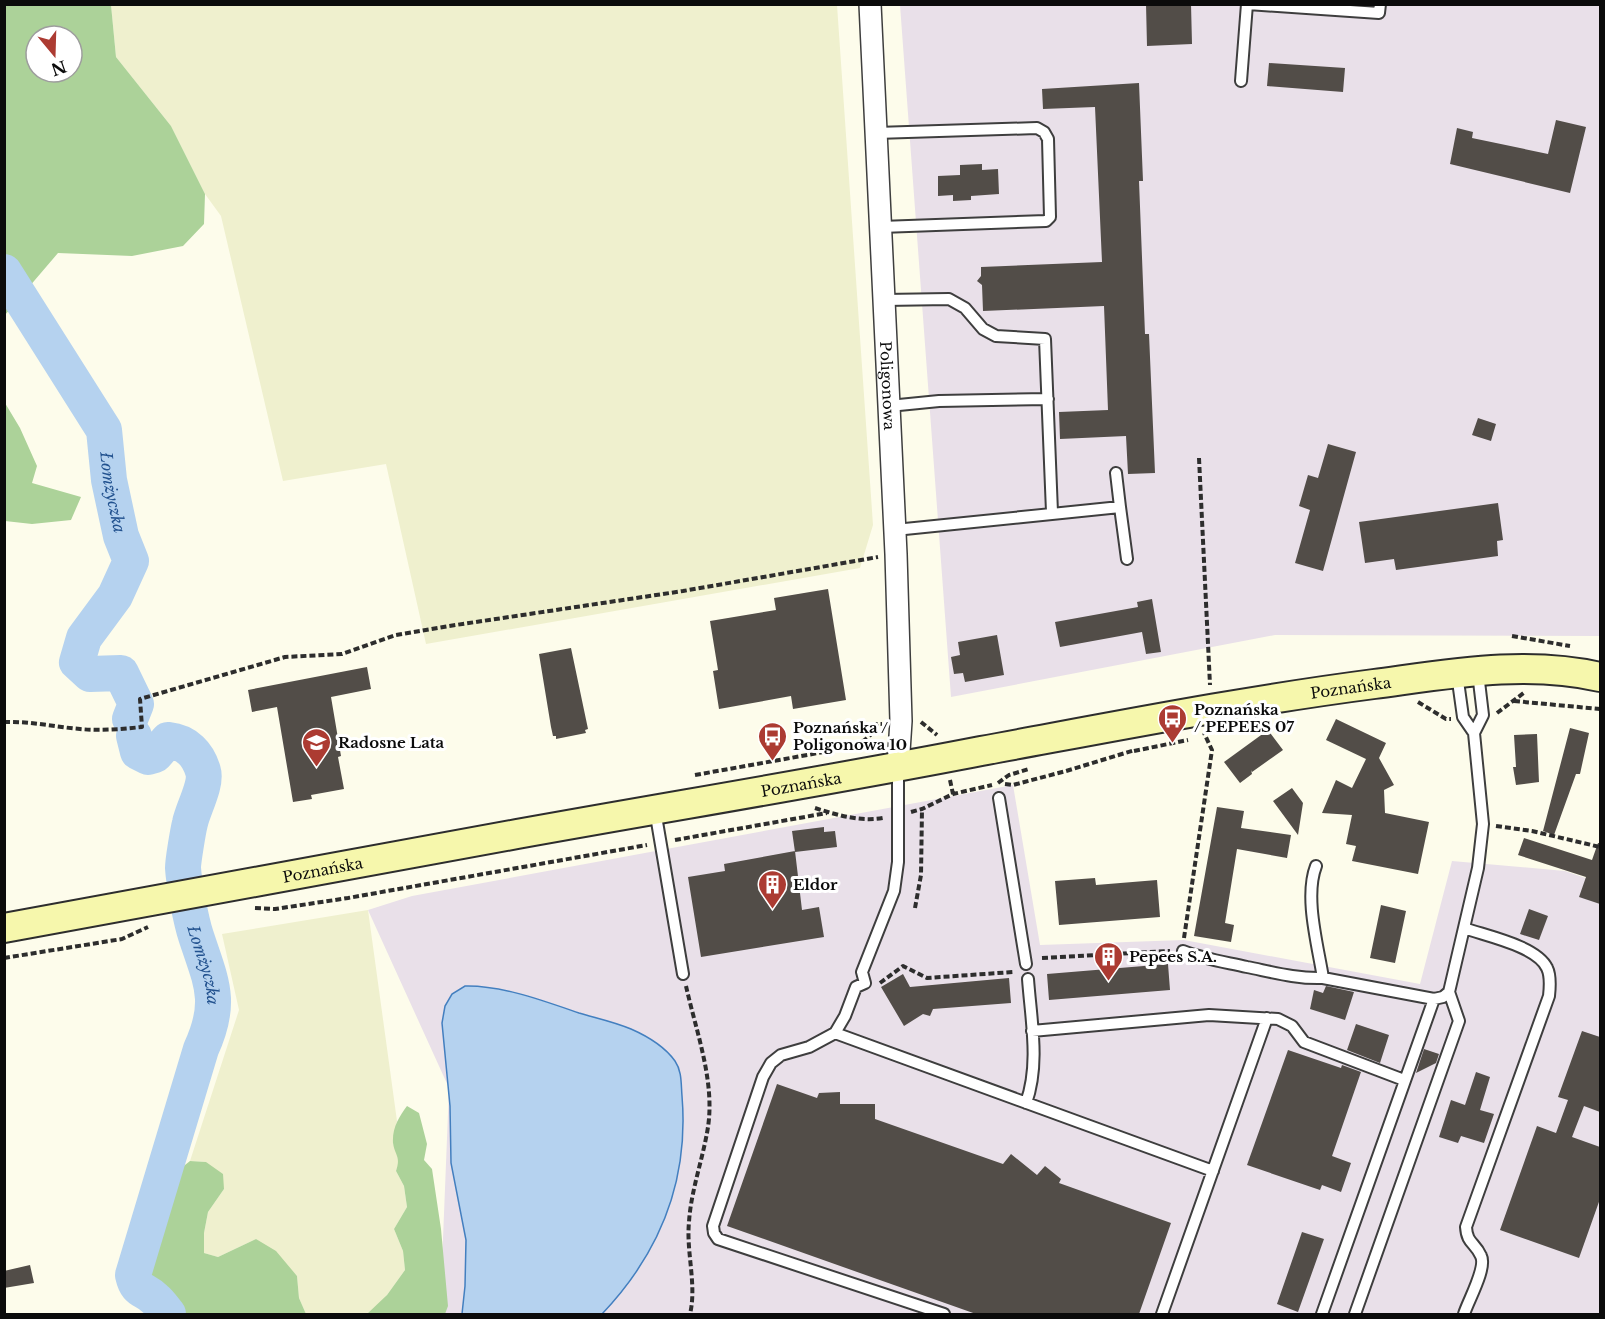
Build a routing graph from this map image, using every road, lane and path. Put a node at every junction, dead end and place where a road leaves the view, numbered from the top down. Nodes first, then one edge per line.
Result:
1 (870, 4) edge
2 (1247, 4) edge
3 (1380, 4) edge
4 (1241, 81) dead end
5 (876, 133) junction
6 (880, 227) junction
7 (884, 300) junction
8 (1048, 399) junction
9 (889, 406) junction
10 (1199, 458) dead end
11 (1116, 473) dead end
12 (1120, 507) junction
13 (1052, 512) junction
14 (895, 530) junction
15 (896, 554) junction
16 (1127, 559) dead end
17 (1512, 636) dead end
18 (1580, 647) dead end
19 (1467, 671) junction
20 (1600, 677) edge
21 (1600, 709) edge
22 (1497, 713) dead end
23 (1208, 721) junction
24 (4, 722) edge
25 (1474, 733) junction
26 (1135, 750) dead end
27 (898, 767) junction
28 (997, 783) dead end
29 (999, 798) dead end
30 (922, 809) dead end
31 (655, 810) junction
32 (828, 813) dead end
33 (1483, 824) junction
34 (661, 843) junction
35 (1600, 847) edge
36 (1316, 866) dead end
37 (915, 908) dead end
38 (245, 910) dead end
39 (152, 926) dead end
40 (4, 928) edge
41 (1464, 928) junction
42 (1183, 951) junction
43 (4, 958) edge
44 (1042, 958) dead end
45 (1026, 964) dead end
46 (903, 966) dead end
47 (683, 974) joint
48 (1323, 978) junction
49 (1028, 979) dead end
50 (876, 986) dead end
51 (1449, 992) junction
52 (1434, 999) junction
53 (1267, 1018) junction
54 (1032, 1031) junction
55 (835, 1033) junction
56 (1404, 1080) junction
57 (1026, 1103) junction
58 (1213, 1171) junction
59 (690, 1314) edge
60 (944, 1314) edge
61 (1162, 1314) edge
62 (1322, 1314) edge
63 (1355, 1314) edge
64 (1467, 1314) edge

1 - 5 street, Poligonowa
2 - 3 lane
2 - 4 lane
5 - 6 street, Poligonowa
5 - 6 lane
6 - 7 street, Poligonowa
7 - 8 lane
7 - 9 street, Poligonowa
8 - 9 lane
8 - 13 lane
9 - 14 street, Poligonowa
10 - 23 path
11 - 12 lane
12 - 13 lane
12 - 16 lane
13 - 14 lane
14 - 15 street, Poligonowa
15 - 24 path
15 - 27 street, Poligonowa
17 - 18 path
19 - 20 main road, Poznańska
19 - 23 main road, Poznańska
19 - 25 lane
19 - 25 lane
21 - 22 path
23 - 27 main road, Poznańska
23 - 42 path
25 - 33 lane
26 - 28 path
27 - 31 main road, Poznańska
27 - 55 lane
29 - 45 lane
30 - 37 path
31 - 34 lane
31 - 40 main road, Poznańska
32 - 34 path
33 - 35 path
33 - 41 lane
34 - 38 path
34 - 47 lane
36 - 48 lane
39 - 43 path
41 - 51 lane
41 - 64 lane
42 - 44 path
42 - 48 lane
46 - 50 path
47 - 59 path
48 - 52 lane
49 - 54 lane
51 - 52 lane
51 - 63 lane
52 - 56 lane
53 - 54 lane
53 - 56 lane
53 - 58 lane
54 - 57 lane
55 - 57 lane
55 - 60 lane
56 - 62 lane
57 - 58 lane
58 - 61 lane

